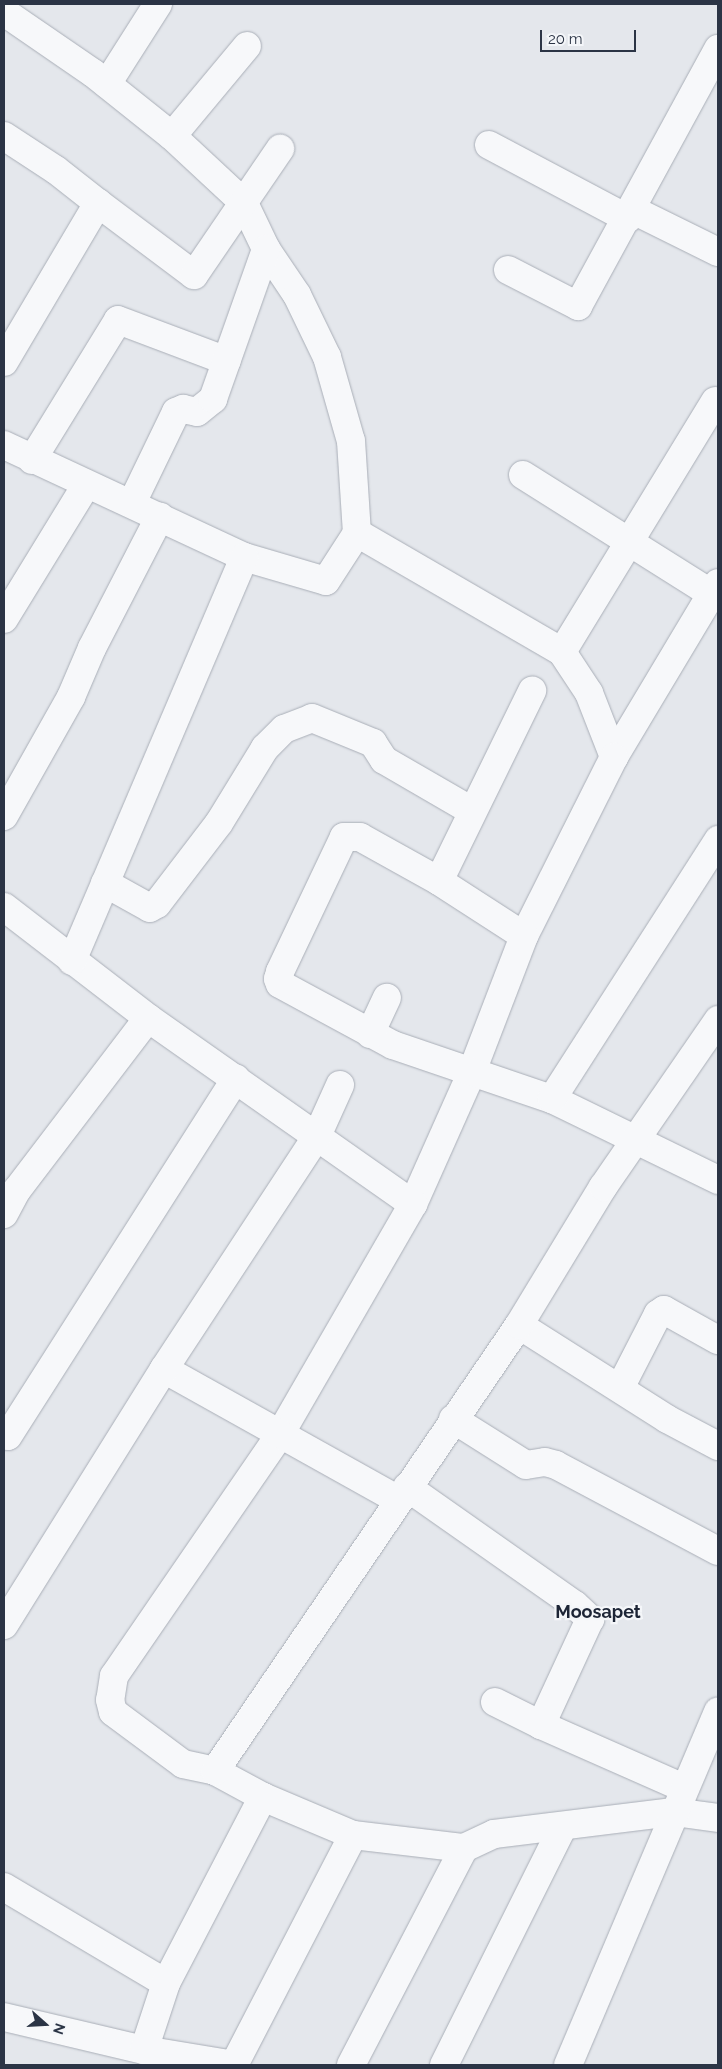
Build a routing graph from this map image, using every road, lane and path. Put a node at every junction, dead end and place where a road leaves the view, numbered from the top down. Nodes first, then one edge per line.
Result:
1 (158, 4) edge
2 (8, 13) edge
3 (247, 46) dead end
4 (718, 49) edge
5 (107, 84) junction
6 (4, 136) edge
7 (172, 136) junction
8 (488, 145) dead end
9 (280, 150) dead end
10 (98, 203) junction
11 (244, 204) junction
12 (630, 214) junction
13 (266, 249) junction
14 (718, 252) edge
15 (508, 270) dead end
16 (4, 362) edge
17 (227, 362) junction
18 (715, 401) dead end
19 (4, 445) edge
20 (32, 460) junction
21 (523, 475) dead end
22 (86, 485) junction
23 (132, 503) junction
24 (160, 516) junction
25 (356, 533) junction
26 (628, 540) junction
27 (244, 557) junction
28 (716, 592) edge
29 (4, 619) edge
30 (562, 652) junction
31 (532, 691) dead end
32 (614, 757) junction
33 (472, 811) junction
34 (4, 816) edge
35 (718, 840) edge
36 (439, 881) junction
37 (105, 883) junction
38 (4, 907) edge
39 (524, 936) junction
40 (72, 961) junction
41 (387, 998) dead end
42 (148, 1018) junction
43 (718, 1020) edge
44 (370, 1034) junction
45 (472, 1074) junction
46 (236, 1078) junction
47 (340, 1085) dead end
48 (552, 1099) junction
49 (317, 1136) junction
50 (636, 1142) junction
51 (718, 1180) edge
52 (413, 1204) junction
53 (4, 1214) edge
54 (520, 1325) junction
55 (718, 1340) edge
56 (164, 1369) junction
57 (620, 1388) junction
58 (454, 1419) junction
59 (281, 1433) junction
60 (5, 1438) edge
61 (718, 1446) edge
62 (402, 1494) junction
63 (718, 1551) edge
64 (4, 1625) edge
65 (495, 1702) dead end
66 (718, 1711) edge
67 (542, 1725) junction
68 (215, 1771) junction
69 (263, 1797) junction
70 (679, 1800) junction
71 (718, 1818) edge
72 (563, 1826) junction
73 (354, 1835) junction
74 (464, 1848) junction
75 (4, 1887) edge
76 (166, 1983) junction
77 (4, 2017) edge
78 (144, 2050) junction
79 (234, 2065) edge
80 (351, 2065) edge
81 (444, 2065) edge
82 (568, 2065) edge

1 - 5 street
2 - 5 street
3 - 7 street
4 - 12 street
5 - 7 street
6 - 10 street
7 - 11 street
8 - 12 street
9 - 11 street
10 - 11 street
10 - 16 street
11 - 13 street
12 - 14 street
12 - 15 street
13 - 17 street
13 - 25 street
17 - 20 street
17 - 23 street
18 - 26 street
19 - 20 street
20 - 22 street
21 - 26 street
22 - 23 street
22 - 29 street
23 - 24 street
24 - 27 street
24 - 34 street
25 - 27 street
25 - 30 street
26 - 28 street
26 - 30 street
27 - 37 street
28 - 32 street
30 - 32 street
31 - 33 street
32 - 39 street
33 - 36 street
33 - 37 street
35 - 48 street
36 - 39 street
36 - 44 street
37 - 40 street
38 - 40 street
39 - 45 street
40 - 42 street
41 - 44 street
42 - 46 street
42 - 53 street
43 - 50 street
44 - 45 street
45 - 48 street
45 - 52 street
46 - 49 street
46 - 60 street
47 - 49 street
48 - 50 street
49 - 52 street
49 - 56 street
50 - 51 street
50 - 54 street
52 - 59 street
54 - 57 street
54 - 58 street
55 - 57 street
56 - 59 street
56 - 64 street
57 - 61 street
58 - 62 street
58 - 63 street
59 - 62 street
59 - 68 street
62 - 67 street
62 - 68 street
65 - 67 street
66 - 70 street
67 - 70 street
68 - 69 street
69 - 73 street
69 - 76 street
70 - 71 street
70 - 72 street
70 - 82 street
72 - 74 street
72 - 81 street
73 - 74 street
73 - 79 street
74 - 80 street
75 - 76 street
76 - 78 street
77 - 78 street
78 - 79 street

